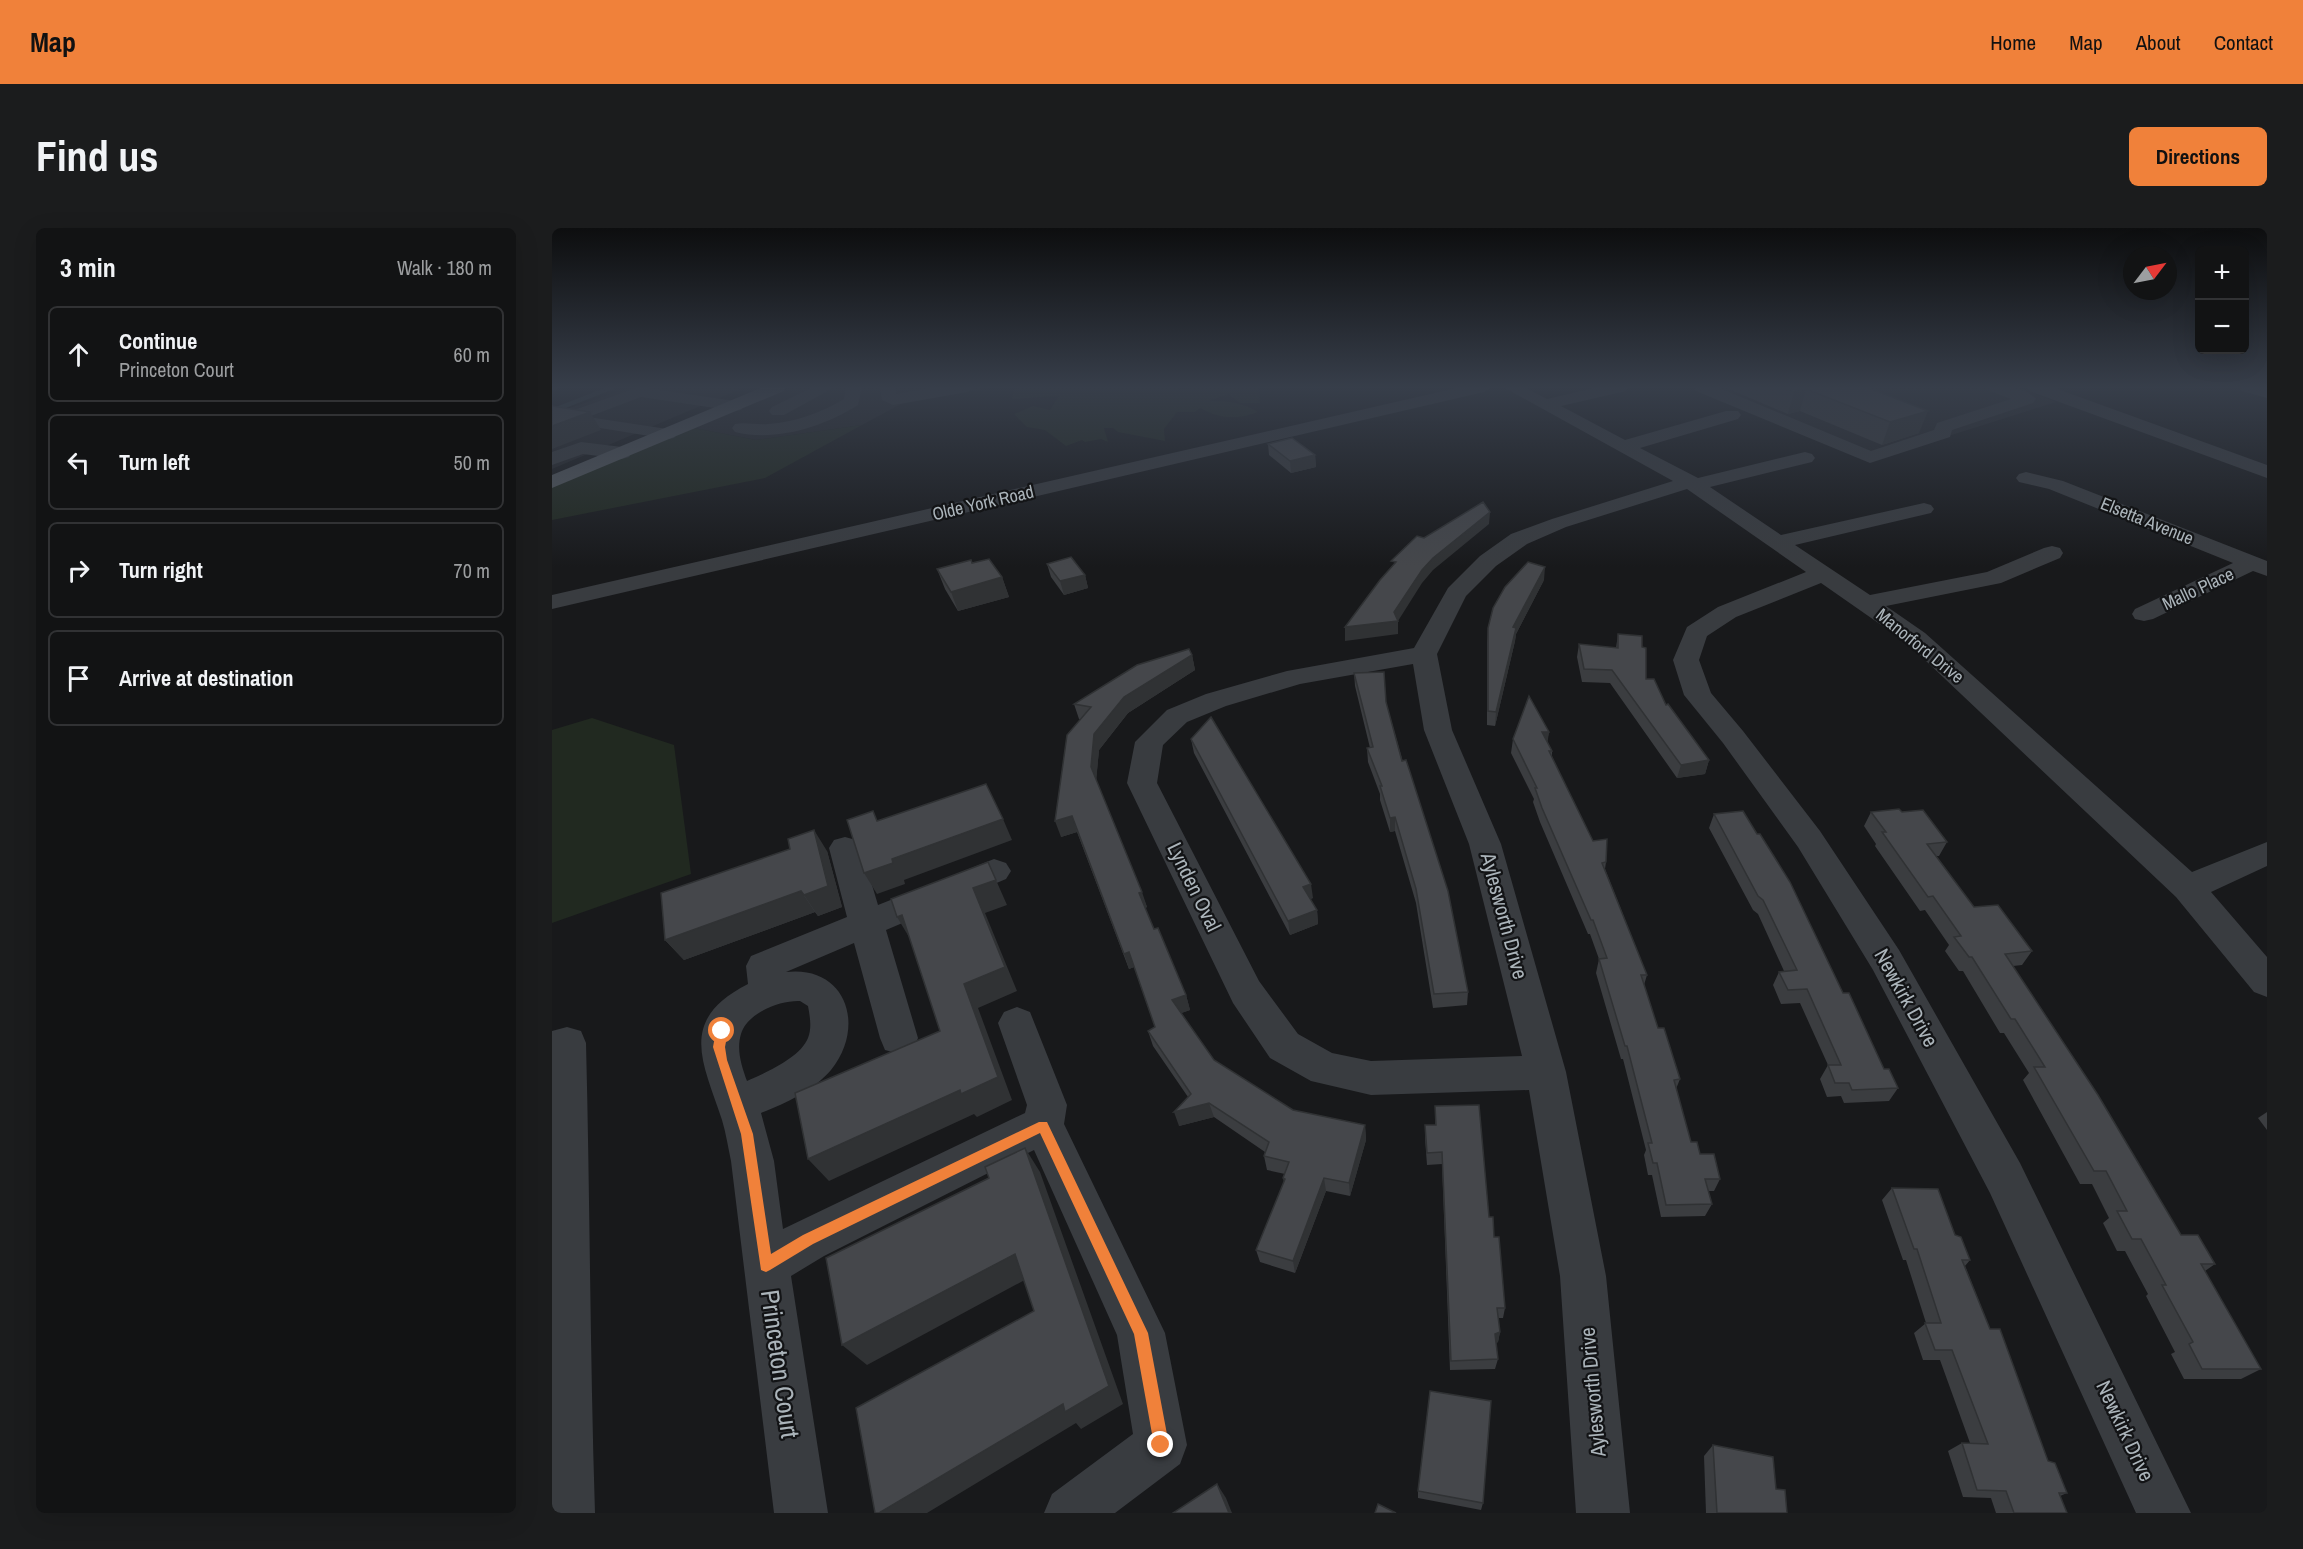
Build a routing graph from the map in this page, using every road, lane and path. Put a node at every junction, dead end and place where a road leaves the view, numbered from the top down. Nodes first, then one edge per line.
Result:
1 (637, 447) edge
2 (1224, 447) edge
3 (1622, 447) edge
4 (1846, 447) edge
5 (1901, 447) edge
6 (2199, 447) edge
7 (622, 453) junction
8 (1805, 458) dead end
9 (552, 459) edge
10 (2267, 472) edge
11 (2026, 478) dead end
12 (552, 482) edge
13 (1692, 484) junction
14 (1924, 509) dead end
15 (1778, 542) junction
16 (2052, 553) dead end
17 (2260, 566) edge
18 (1825, 573) junction
19 (552, 602) edge
20 (1867, 603) junction
21 (2144, 614) dead end
22 (1424, 654) junction
23 (844, 848) dead end
24 (2267, 853) edge
25 (994, 871) edge
26 (2187, 888) junction
27 (866, 924) junction
28 (2267, 982) edge
29 (768, 992) junction
30 (1017, 1023) dead end
31 (899, 1038) dead end
32 (552, 1048) edge
33 (1546, 1072) junction
34 (738, 1104) junction
35 (1043, 1125) junction
36 (560, 1186) edge
37 (766, 1265) junction
38 (559, 1353) edge
39 (568, 1513) edge
40 (801, 1513) edge
41 (1071, 1513) edge
42 (1603, 1513) edge
43 (2164, 1513) edge

1 - 7 main road
2 - 19 street, Olde York Road
3 - 13 street, Manorford Drive
4 - 5 street
6 - 10 street
7 - 9 street
7 - 12 main road
8 - 13 street
11 - 17 street, Elsetta Avenue
13 - 15 street, Manorford Drive
13 - 22 street
14 - 15 street
15 - 18 street, Manorford Drive
16 - 20 street
17 - 21 street, Mallo Place
18 - 20 street, Manorford Drive
18 - 43 street, Newkirk Drive
20 - 26 street, Manorford Drive
22 - 33 street, Aylesworth Drive
22 - 33 street, Lynden Oval
23 - 27 street
24 - 26 street
25 - 27 street
26 - 28 street, Manorford Drive
27 - 29 street
27 - 31 street
29 - 34 street, Princeton Court
29 - 34 street
30 - 35 street
32 - 36 street
33 - 42 street, Aylesworth Drive
34 - 37 street, Princeton Court
35 - 37 street
35 - 41 street
36 - 38 street
37 - 40 street, Princeton Court
38 - 39 street

